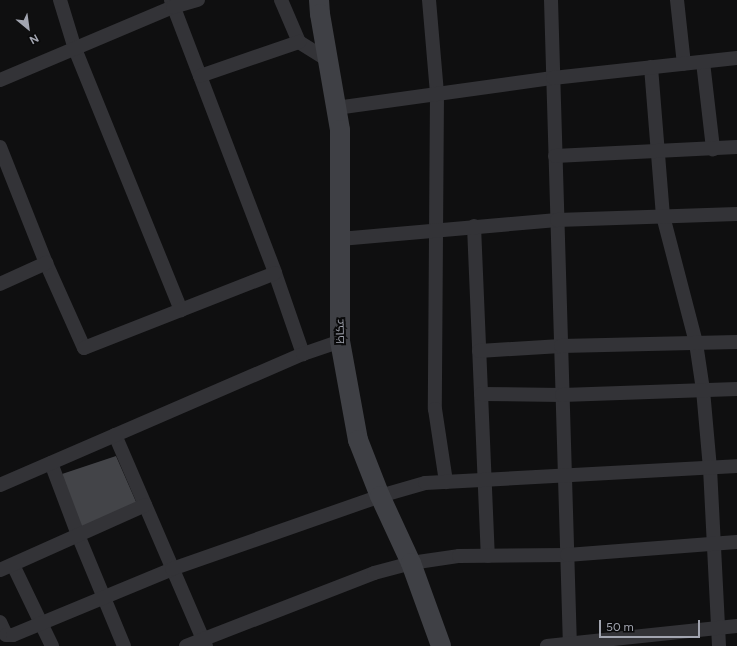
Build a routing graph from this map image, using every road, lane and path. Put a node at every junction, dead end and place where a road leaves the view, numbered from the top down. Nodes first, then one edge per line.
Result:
1 (60, 0) edge
2 (198, 0) edge
3 (281, 0) edge
4 (319, 0) edge
5 (429, 0) edge
6 (550, 0) edge
7 (677, 0) edge
8 (172, 4) edge
9 (300, 42) junction
10 (75, 49) junction
11 (737, 58) edge
12 (328, 60) junction
13 (703, 62) junction
14 (684, 64) junction
15 (651, 67) junction
16 (200, 76) junction
17 (553, 78) junction
18 (0, 80) edge
19 (437, 93) junction
20 (336, 108) junction
21 (0, 147) edge
22 (737, 147) edge
23 (713, 149) junction
24 (658, 151) junction
25 (555, 156) junction
26 (737, 214) edge
27 (663, 216) junction
28 (557, 220) junction
29 (474, 226) junction
30 (436, 229) junction
31 (340, 239) junction
32 (46, 263) junction
33 (275, 273) junction
34 (0, 284) edge
35 (181, 310) junction
36 (340, 340) junction
37 (737, 342) edge
38 (696, 343) junction
39 (561, 346) junction
40 (479, 352) junction
41 (303, 354) junction
42 (737, 389) edge
43 (703, 390) junction
44 (481, 394) junction
45 (562, 395) junction
46 (115, 435) junction
47 (51, 463) junction
48 (737, 466) edge
49 (710, 468) junction
50 (565, 476) junction
51 (485, 480) junction
52 (446, 482) junction
53 (0, 485) edge
54 (380, 496) junction
55 (145, 505) junction
56 (78, 535) junction
57 (737, 542) edge
58 (715, 544) junction
59 (567, 555) junction
60 (488, 556) junction
61 (411, 563) junction
62 (13, 565) junction
63 (172, 569) junction
64 (0, 570) edge
65 (104, 597) junction
66 (0, 622) edge
67 (40, 624) junction
68 (737, 626) edge
69 (718, 628) junction
70 (204, 643) edge
71 (570, 645) edge
72 (52, 646) edge
73 (124, 646) edge
74 (186, 646) edge
75 (441, 646) edge
76 (547, 646) edge
77 (719, 646) edge

1 - 10 street
2 - 8 street
3 - 9 street
4 - 12 street, عكاظ
5 - 19 street
6 - 17 street
7 - 14 street
8 - 10 street
8 - 16 street
9 - 12 street
9 - 16 street
10 - 18 street
10 - 35 street
11 - 13 street
12 - 20 street, عكاظ
13 - 14 street
13 - 23 street
14 - 15 street
15 - 17 street
15 - 24 street
16 - 33 street
17 - 19 street
17 - 25 street
19 - 20 street
19 - 30 street
20 - 31 street, عكاظ
21 - 32 street
22 - 23 street
23 - 24 street
24 - 25 street
24 - 27 street
25 - 28 street
26 - 27 street
27 - 28 street
27 - 38 street
28 - 29 street
28 - 39 street
29 - 30 street
29 - 40 street
30 - 31 street
30 - 52 street
31 - 36 street, عكاظ
32 - 34 street
32 - 35 street
33 - 35 street
33 - 41 street
36 - 41 street
36 - 54 street, عكاظ
37 - 38 street
38 - 39 street
38 - 43 street
39 - 40 street
39 - 45 street
40 - 44 street
41 - 46 street
42 - 43 street
43 - 45 street
43 - 49 street
44 - 45 street
44 - 51 street
45 - 50 street
46 - 47 street
46 - 55 street
47 - 53 street
47 - 56 street
48 - 49 street
49 - 50 street
49 - 58 street
50 - 51 street
50 - 59 street
51 - 52 street
51 - 60 street
52 - 54 street
54 - 61 street, عكاظ
54 - 63 street
55 - 56 street
55 - 63 street
56 - 62 street
56 - 65 street
57 - 58 street
58 - 59 street
58 - 69 street
59 - 60 street
59 - 71 street
60 - 61 street
61 - 70 street
61 - 75 street, عكاظ
62 - 64 street
62 - 67 street
63 - 65 street
63 - 70 street
65 - 67 street
65 - 73 street
66 - 67 street
67 - 72 street
68 - 69 street
69 - 71 street
69 - 77 street
70 - 74 street
71 - 76 street

